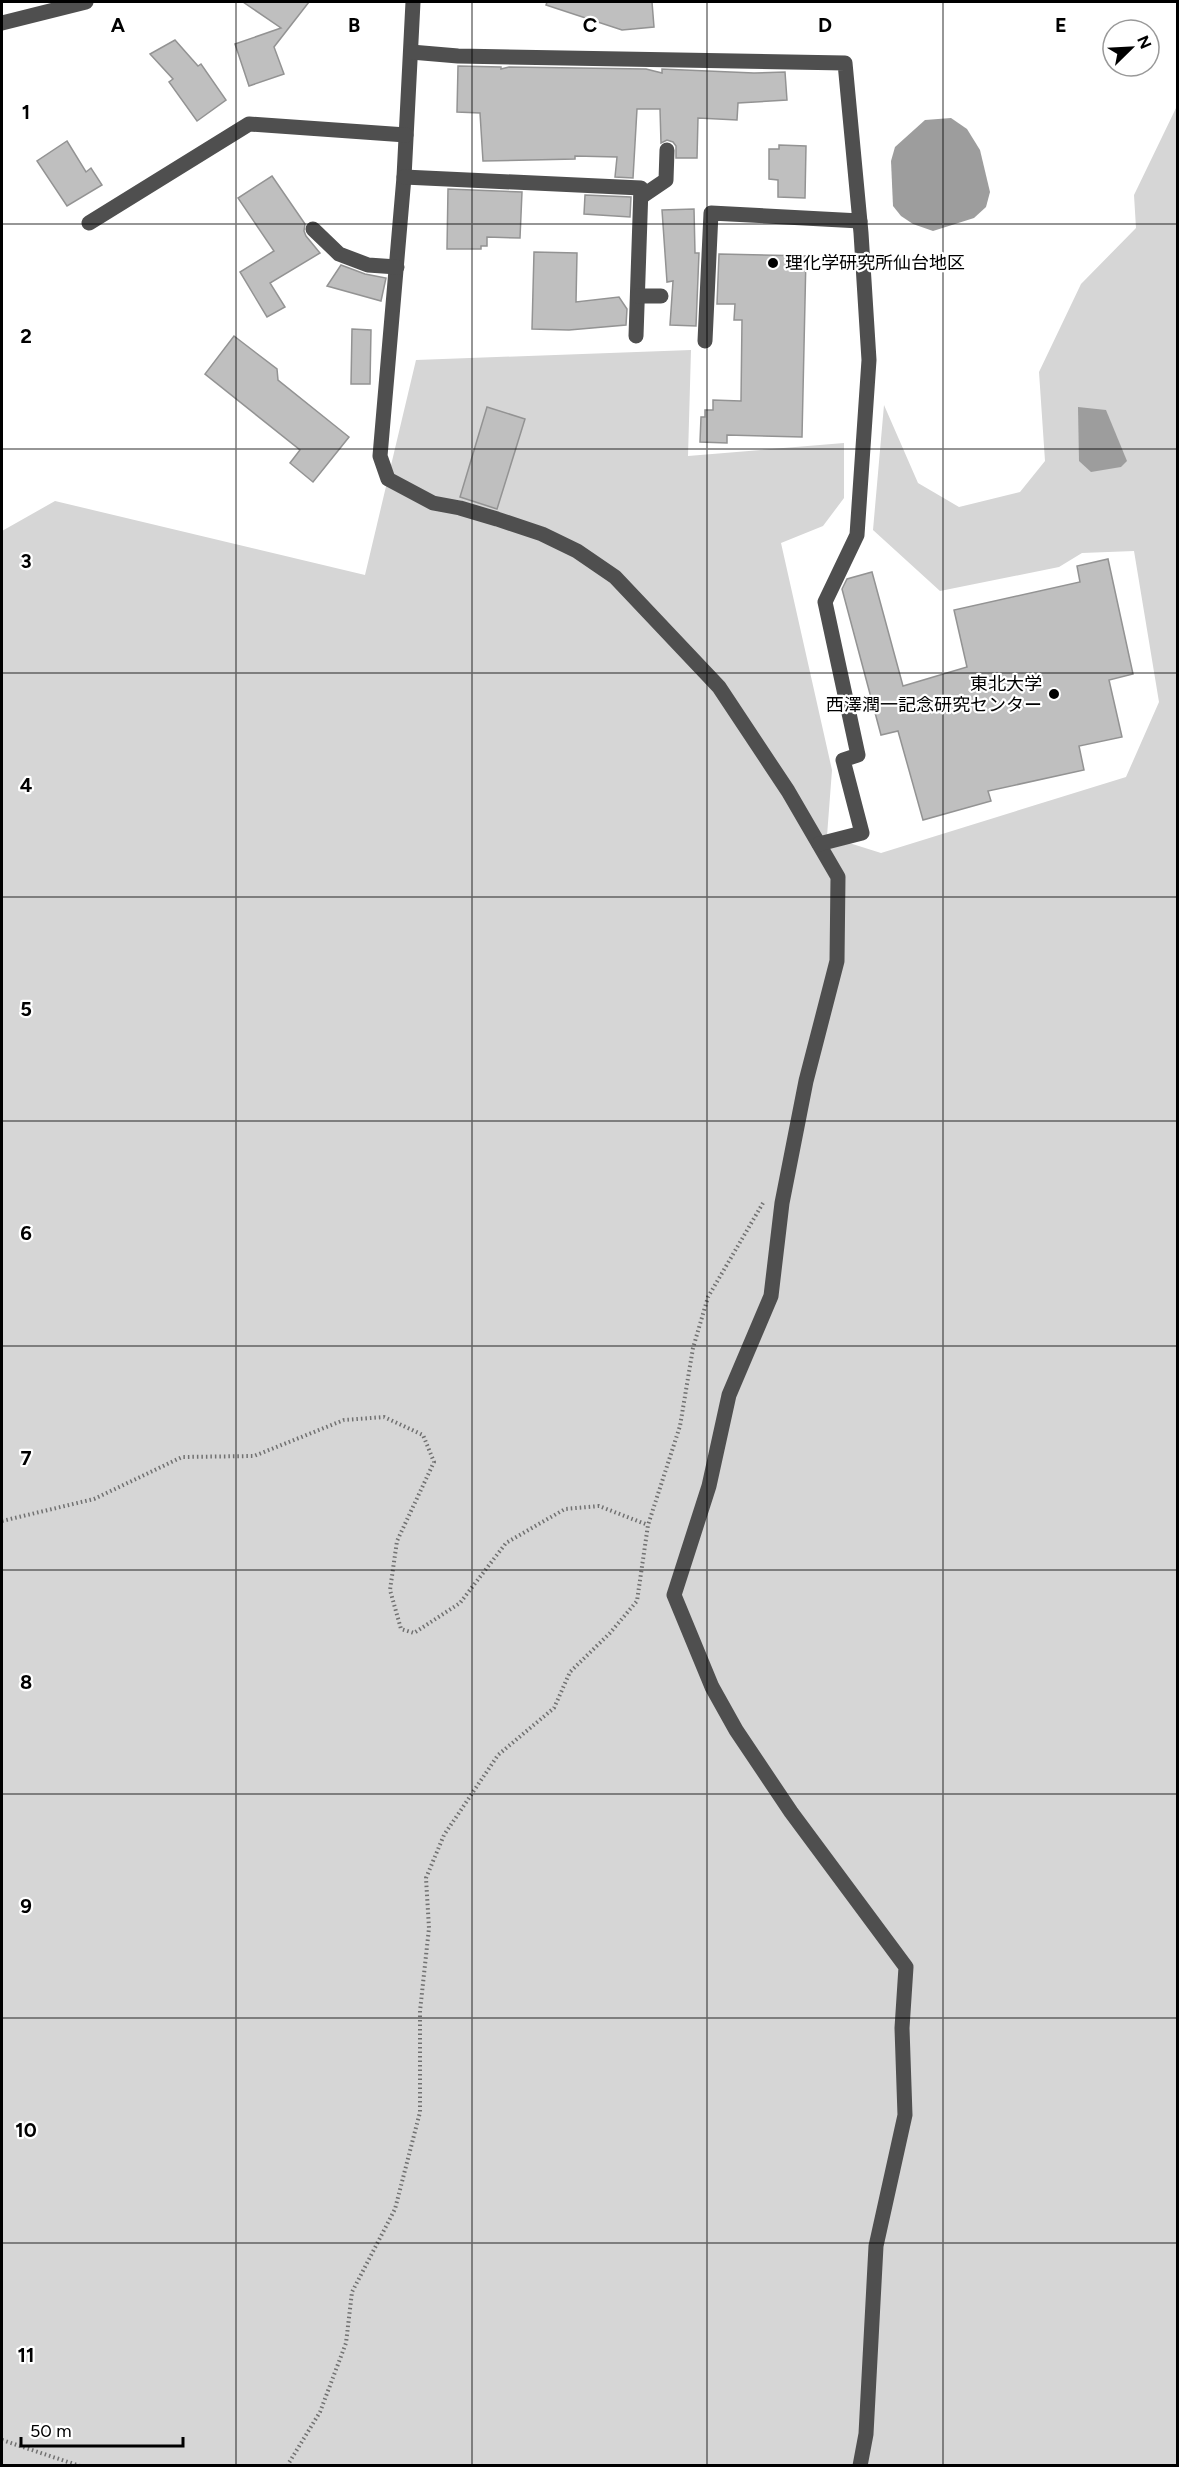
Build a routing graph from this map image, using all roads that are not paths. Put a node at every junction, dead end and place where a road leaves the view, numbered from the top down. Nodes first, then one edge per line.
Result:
1 (86, 2) edge
2 (413, 2) edge
3 (2, 23) edge
4 (411, 52) junction
5 (406, 135) junction
6 (666, 150) dead end
7 (404, 177) junction
8 (641, 197) junction
9 (860, 221) junction
10 (89, 223) dead end
11 (313, 229) dead end
12 (397, 267) junction
13 (638, 296) junction
14 (661, 296) dead end
15 (636, 336) dead end
16 (705, 341) dead end
17 (819, 843) junction
18 (860, 2466) edge

1 - 3 street
2 - 4 street
4 - 5 street
4 - 9 street
5 - 7 street
5 - 10 street
6 - 8 street
7 - 8 street
7 - 12 street
8 - 13 street
9 - 16 street
9 - 17 street
11 - 12 street
12 - 17 street
13 - 14 street
13 - 15 street
17 - 18 street

